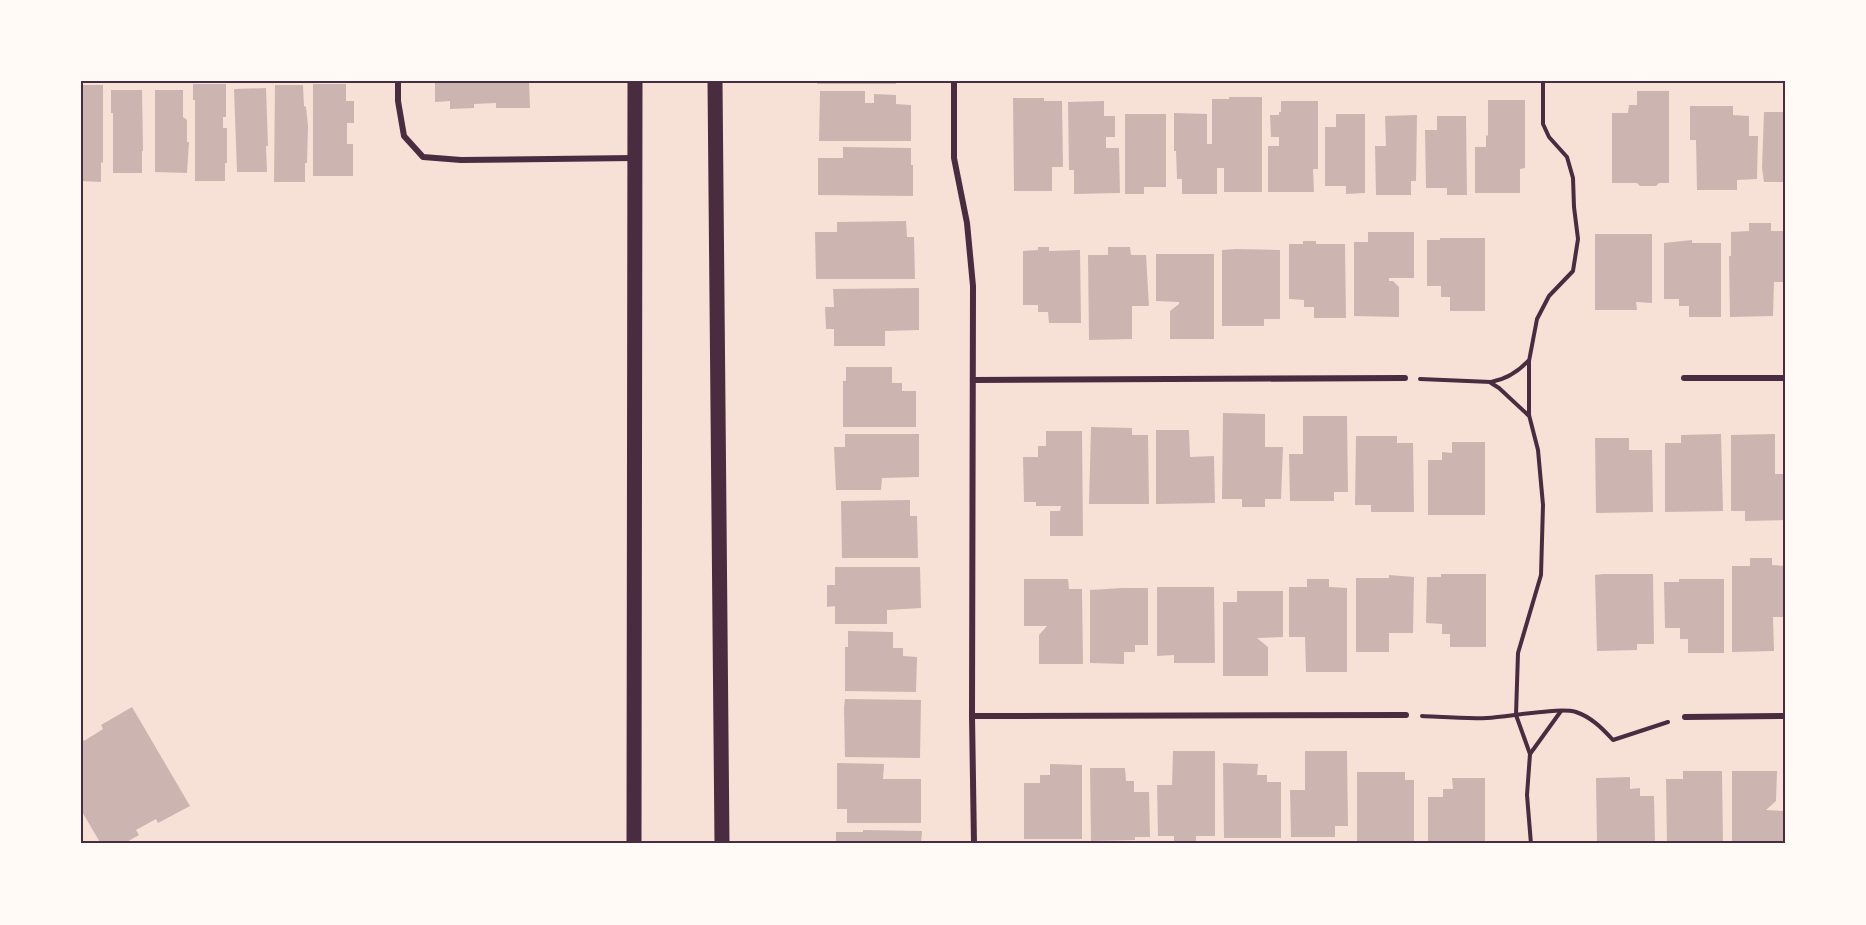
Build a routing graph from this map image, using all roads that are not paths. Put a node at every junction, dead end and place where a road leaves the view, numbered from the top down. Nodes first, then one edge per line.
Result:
1 (398, 81) edge
2 (635, 81) edge
3 (715, 81) edge
4 (954, 81) edge
5 (634, 158) junction
6 (1405, 378) road end
7 (1684, 378) dead end
8 (1785, 378) edge
9 (973, 380) junction
10 (1406, 715) road end
11 (1785, 716) edge
12 (972, 717) junction
13 (1685, 717) road end
14 (634, 844) edge
15 (722, 844) edge
16 (974, 844) edge

1 - 5 street
2 - 5 main road
3 - 15 main road
4 - 9 street
5 - 14 main road
6 - 9 street
7 - 8 street
9 - 12 street
10 - 12 street
11 - 13 street
12 - 16 street

